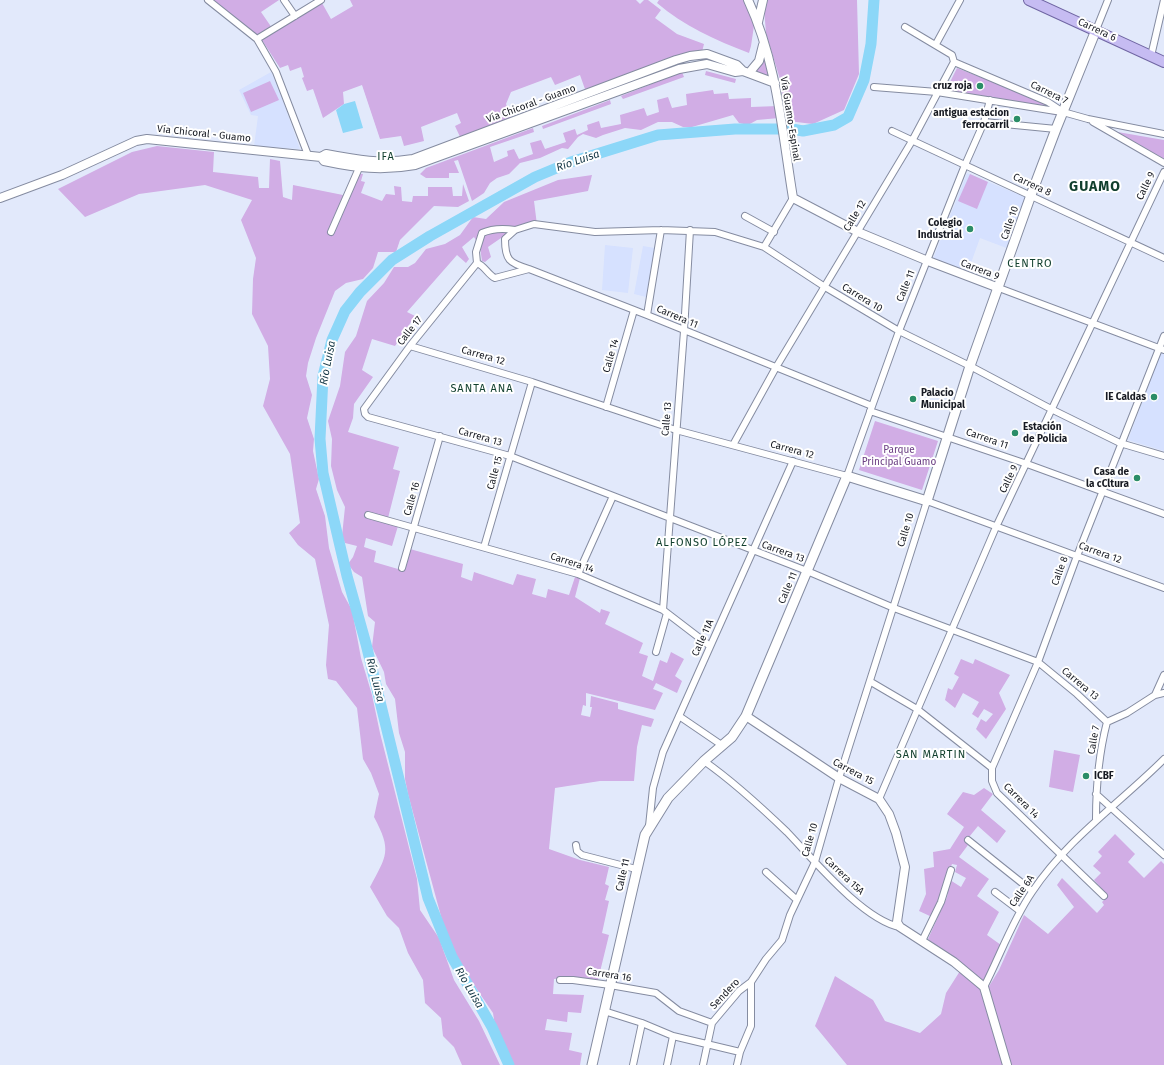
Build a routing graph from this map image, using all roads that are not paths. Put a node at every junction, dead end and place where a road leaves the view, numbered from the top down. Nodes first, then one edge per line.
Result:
1 (208, 0) edge
2 (284, 0) edge
3 (321, 0) edge
4 (748, 0) edge
5 (763, 0) edge
6 (960, 0) edge
7 (1029, 0) edge
8 (1108, 0) edge
9 (1164, 0) edge
10 (295, 16) junction
11 (758, 22) junction
12 (906, 27) dead end
13 (1096, 30) junction
14 (257, 39) junction
15 (763, 42) junction
16 (936, 44) junction
17 (1151, 56) junction
18 (954, 62) junction
19 (1164, 62) edge
20 (746, 72) junction
21 (775, 83) junction
22 (874, 87) dead end
23 (938, 92) junction
24 (990, 100) junction
25 (1063, 112) junction
26 (1088, 119) junction
27 (984, 122) junction
28 (1056, 128) junction
29 (892, 130) dead end
30 (1164, 134) edge
31 (912, 141) junction
32 (308, 155) junction
33 (1164, 163) edge
34 (965, 165) junction
35 (362, 166) junction
36 (1164, 172) edge
37 (1031, 195) junction
38 (0, 198) edge
39 (793, 198) junction
40 (745, 216) dead end
41 (515, 230) junction
42 (661, 230) junction
43 (690, 230) junction
44 (330, 232) dead end
45 (774, 232) junction
46 (858, 232) junction
47 (1130, 241) junction
48 (764, 247) junction
49 (1164, 258) edge
50 (928, 261) junction
51 (477, 263) junction
52 (528, 269) junction
53 (825, 287) junction
54 (999, 288) junction
55 (634, 310) junction
56 (647, 315) junction
57 (1093, 324) junction
58 (684, 331) junction
59 (899, 332) junction
60 (1164, 336) edge
61 (410, 346) junction
62 (1161, 349) edge
63 (970, 366) junction
64 (775, 368) junction
65 (532, 382) junction
66 (606, 408) junction
67 (871, 409) junction
68 (1051, 409) junction
69 (365, 414) joint
70 (676, 430) junction
71 (440, 436) junction
72 (947, 436) junction
73 (1120, 443) junction
74 (732, 445) junction
75 (510, 456) junction
76 (1164, 456) edge
77 (793, 461) junction
78 (1027, 464) junction
79 (847, 476) junction
80 (1103, 492) junction
81 (613, 496) junction
82 (927, 501) junction
83 (368, 514) dead end
84 (1164, 514) edge
85 (668, 519) junction
86 (414, 527) junction
87 (996, 527) junction
88 (484, 547) junction
89 (753, 551) junction
90 (1077, 556) junction
91 (402, 568) dead end
92 (807, 571) junction
93 (578, 574) junction
94 (1164, 580) edge
95 (1163, 587) edge
96 (894, 608) junction
97 (665, 611) junction
98 (952, 629) junction
99 (710, 646) junction
100 (656, 652) dead end
101 (1038, 662) junction
102 (1164, 675) edge
103 (871, 682) junction
104 (1164, 692) edge
105 (1155, 695) junction
106 (916, 709) junction
107 (679, 716) junction
108 (746, 716) junction
109 (1107, 722) junction
110 (723, 746) junction
111 (1164, 759) edge
112 (704, 761) junction
113 (992, 768) junction
114 (839, 778) junction
115 (1096, 794) junction
116 (879, 799) junction
117 (1111, 807) junction
118 (1096, 819) junction
119 (649, 828) junction
120 (968, 840) dead end
121 (576, 845) dead end
122 (1163, 853) edge
123 (1062, 854) junction
124 (815, 862) junction
125 (636, 869) junction
126 (951, 870) dead end
127 (766, 872) dead end
128 (1032, 891) junction
129 (995, 892) dead end
130 (1104, 896) dead end
131 (797, 900) junction
132 (1020, 912) junction
133 (900, 927) junction
134 (922, 941) junction
135 (560, 980) dead end
136 (751, 982) junction
137 (610, 985) junction
138 (984, 987) junction
139 (604, 1011) junction
140 (642, 1023) junction
141 (712, 1023) junction
142 (673, 1036) junction
143 (707, 1044) junction
144 (740, 1052) junction
145 (592, 1065) edge
146 (633, 1065) edge
147 (667, 1065) edge
148 (703, 1065) edge
149 (737, 1065) edge
150 (1007, 1065) edge

1 - 14 street
2 - 10 street
3 - 10 street
4 - 11 street, Vía Guamo-Espinal
5 - 11 street
6 - 16 street
7 - 13 main road, Carrera 6
8 - 13 street, Calle 10
9 - 17 street
10 - 14 street
11 - 15 street, Vía Guamo-Espinal
12 - 16 street
13 - 17 main road, Carrera 6
13 - 25 main road, Calle 10
14 - 32 street
15 - 20 street
15 - 21 street, Vía Guamo-Espinal
16 - 18 street
17 - 19 main road, Carrera 6
18 - 23 street, Calle 12
18 - 25 street, Carrera 7
20 - 21 street, Vía Chicoral - Guamo
20 - 35 street, Vía Chicoral - Guamo
21 - 39 street, Vía Guamo-Espinal
22 - 23 street
23 - 24 street
23 - 31 street, Calle 12
24 - 25 street
24 - 27 street, Calle 11
25 - 26 street, Carrera 7
25 - 28 main road, Calle 10
26 - 30 street, Carrera 7
26 - 33 street
27 - 28 street
27 - 34 street, Calle 11
28 - 37 main road, Calle 10
29 - 31 street, Carrera 8
31 - 34 street, Carrera 8
31 - 46 street, Calle 12
32 - 35 street, Vía Chicoral - Guamo
32 - 38 street, Vía Chicoral - Guamo
34 - 37 street, Carrera 8
34 - 50 street, Calle 11
35 - 44 street
36 - 47 street, Calle 9
37 - 47 street, Carrera 8
37 - 54 main road, Calle 10
39 - 45 street
39 - 46 street, Carrera 9
40 - 45 street
41 - 42 street, Carrera 10
41 - 51 street
41 - 52 street, Carrera 11
42 - 43 street, Carrera 10
42 - 56 street
43 - 48 street, Carrera 10
43 - 58 street, Calle 13
45 - 48 street
46 - 50 street, Carrera 9
46 - 53 street, Calle 12
47 - 49 street, Carrera 8
47 - 57 street, Calle 9
48 - 53 street, Carrera 10
50 - 54 street, Carrera 9
50 - 59 street, Calle 11
51 - 52 street
51 - 61 street, Calle 17
52 - 55 street, Carrera 11
53 - 59 street, Carrera 10
53 - 64 street, Calle 12
54 - 57 street, Carrera 9
54 - 63 main road, Calle 10
55 - 56 street, Carrera 11
55 - 66 street, Calle 14
56 - 58 street, Carrera 11
57 - 62 street, Carrera 9
57 - 68 street, Calle 9
58 - 64 street, Carrera 11
58 - 70 street, Calle 13
59 - 63 street, Carrera 10
59 - 67 street, Calle 11
60 - 62 street, Calle 8
61 - 65 street, Carrera 12
61 - 69 street, Calle 17
62 - 73 street, Calle 8
63 - 68 street, Carrera 10
63 - 72 main road, Calle 10
64 - 67 street, Carrera 11
64 - 74 street, Calle 12
65 - 66 street, Carrera 12
65 - 75 street, Calle 15
66 - 70 street, Carrera 12
67 - 72 street, Carrera 11
67 - 79 street, Calle 11
68 - 73 street, Carrera 10
68 - 78 street, Calle 9
69 - 71 street, Carrera 13
70 - 74 street, Carrera 12
70 - 85 street, Calle 13
71 - 75 street, Carrera 13
71 - 86 street, Calle 16
72 - 78 street, Carrera 11
72 - 82 main road, Calle 10
73 - 76 street, Carrera 10
73 - 80 street, Calle 8
74 - 77 street, Carrera 12
75 - 81 street, Carrera 13
75 - 88 street, Calle 15
77 - 79 street, Carrera 12
77 - 89 street, Calle 11A
78 - 80 street, Carrera 11
78 - 87 street, Calle 9
79 - 82 main road, Carrera 12
79 - 92 main road, Calle 11
80 - 84 street, Carrera 11
80 - 90 street, Calle 8
81 - 85 street, Carrera 13
81 - 93 street
82 - 87 street, Carrera 12
82 - 96 street, Calle 10
83 - 86 street
85 - 89 street, Carrera 13
85 - 97 street, Calle 13
86 - 88 street, Carrera 14
86 - 91 street, Calle 16
87 - 90 street, Carrera 12
87 - 98 street, Calle 9
88 - 93 street, Carrera 14
89 - 92 street, Carrera 13
89 - 99 street, Calle 11A
90 - 95 street, Carrera 12
90 - 101 street, Calle 8
92 - 96 street, Carrera 13
92 - 108 main road, Calle 11
93 - 97 street, Carrera 14
94 - 95 street
96 - 98 street, Carrera 13
96 - 103 street, Calle 10
97 - 99 street, Carrera 14
97 - 100 street, Calle 13
98 - 101 street, Carrera 13
98 - 106 street, Calle 9
99 - 107 street, Calle 11A
101 - 109 street, Carrera 13
101 - 113 street, Calle 8
102 - 105 street
103 - 106 street
103 - 114 street, Calle 10
104 - 105 street
105 - 109 street, Calle 7
106 - 113 street
106 - 116 street, Calle 9
107 - 110 street
107 - 119 street, Calle 11A
108 - 110 main road, Calle 11
108 - 114 street, Carrera 15
109 - 115 street, Calle 7
110 - 112 main road, Calle 11
111 - 117 street, Calle 6A
112 - 119 main road, Calle 11
112 - 124 street, Carrera 15A
113 - 123 street, Carrera 14
114 - 116 street, Carrera 15
114 - 124 street, Calle 10
115 - 117 street
115 - 118 street
116 - 133 street, Carrera 15
117 - 118 street, Calle 6A
117 - 122 street
118 - 123 street, Calle 6A
119 - 125 main road, Calle 11
120 - 128 street
121 - 125 street
123 - 128 street, Calle 6A
123 - 130 street, Carrera 14
124 - 131 street, Calle 10
124 - 133 street, Carrera 15A
125 - 137 main road, Calle 11
126 - 134 street
127 - 131 street
128 - 132 street, Calle 6A
129 - 132 street
131 - 136 street, Calle 10
132 - 138 street, Calle 6A
133 - 134 street, Carrera 15A
134 - 138 street, Carrera 15A
135 - 137 street, Carrera 16
136 - 141 street, Sendero
136 - 144 street
137 - 139 main road, Calle 11
137 - 141 street, Carrera 16
138 - 150 street
139 - 140 street
139 - 145 main road, Calle 11
140 - 142 street
140 - 146 street
141 - 143 street, Sendero
142 - 143 street
142 - 147 street
143 - 144 street
143 - 148 street, Sendero
144 - 149 street

